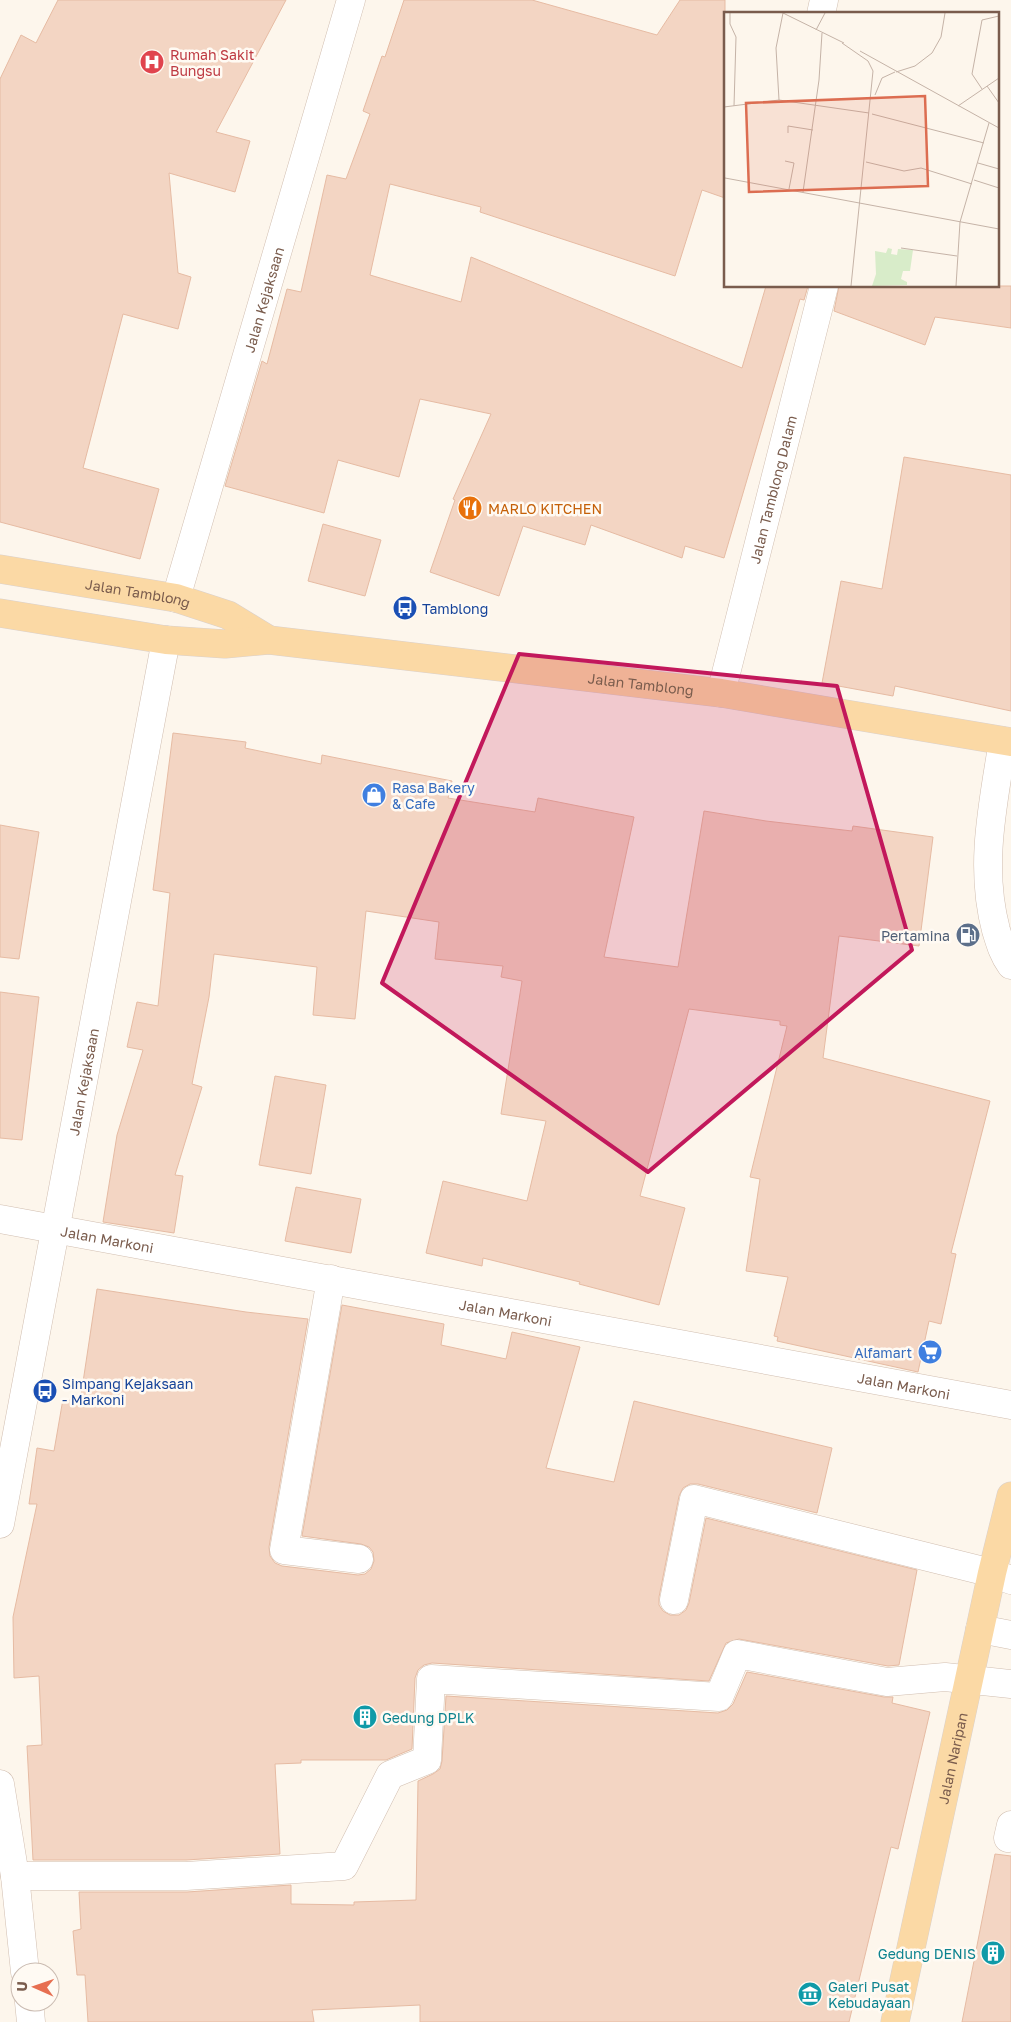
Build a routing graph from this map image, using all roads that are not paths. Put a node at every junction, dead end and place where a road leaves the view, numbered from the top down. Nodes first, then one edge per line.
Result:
1 (351, 0) edge
2 (823, 288) edge
3 (0, 569) edge
4 (176, 598) junction
5 (0, 613) edge
6 (166, 640) junction
7 (269, 640) junction
8 (721, 694) junction
9 (1007, 742) edge
10 (1011, 965) edge
11 (0, 1219) edge
12 (55, 1228) junction
13 (331, 1279) junction
14 (1011, 1405) edge
15 (1011, 1496) edge
16 (0, 1524) edge
17 (359, 1559) dead end
18 (1001, 1577) edge
19 (674, 1600) dead end
20 (980, 1629) junction
21 (1011, 1635) edge
22 (969, 1679) junction
23 (1011, 1684) edge
24 (0, 1784) edge
25 (15, 1876) junction
26 (24, 1962) edge
27 (895, 2022) edge

1 - 4 street, Jalan Kejaksaan
2 - 8 street, Jalan Tamblong Dalam
3 - 4 main road, Jalan Tamblong
4 - 7 main road, Jalan Tamblong
5 - 6 main road, Jalan Tamblong
6 - 7 main road, Jalan Tamblong
6 - 12 street, Jalan Kejaksaan
7 - 8 main road, Jalan Tamblong
8 - 9 main road, Jalan Tamblong
9 - 10 street
11 - 12 street, Jalan Markoni
12 - 13 street, Jalan Markoni
12 - 16 street, Jalan Kejaksaan
13 - 14 street, Jalan Markoni
13 - 17 street
15 - 18 main road, Jalan Naripan
18 - 19 street
18 - 20 main road, Jalan Naripan
20 - 21 street
20 - 22 main road, Jalan Naripan
22 - 23 street
22 - 25 street
22 - 27 main road, Jalan Naripan
24 - 25 street
25 - 26 street

